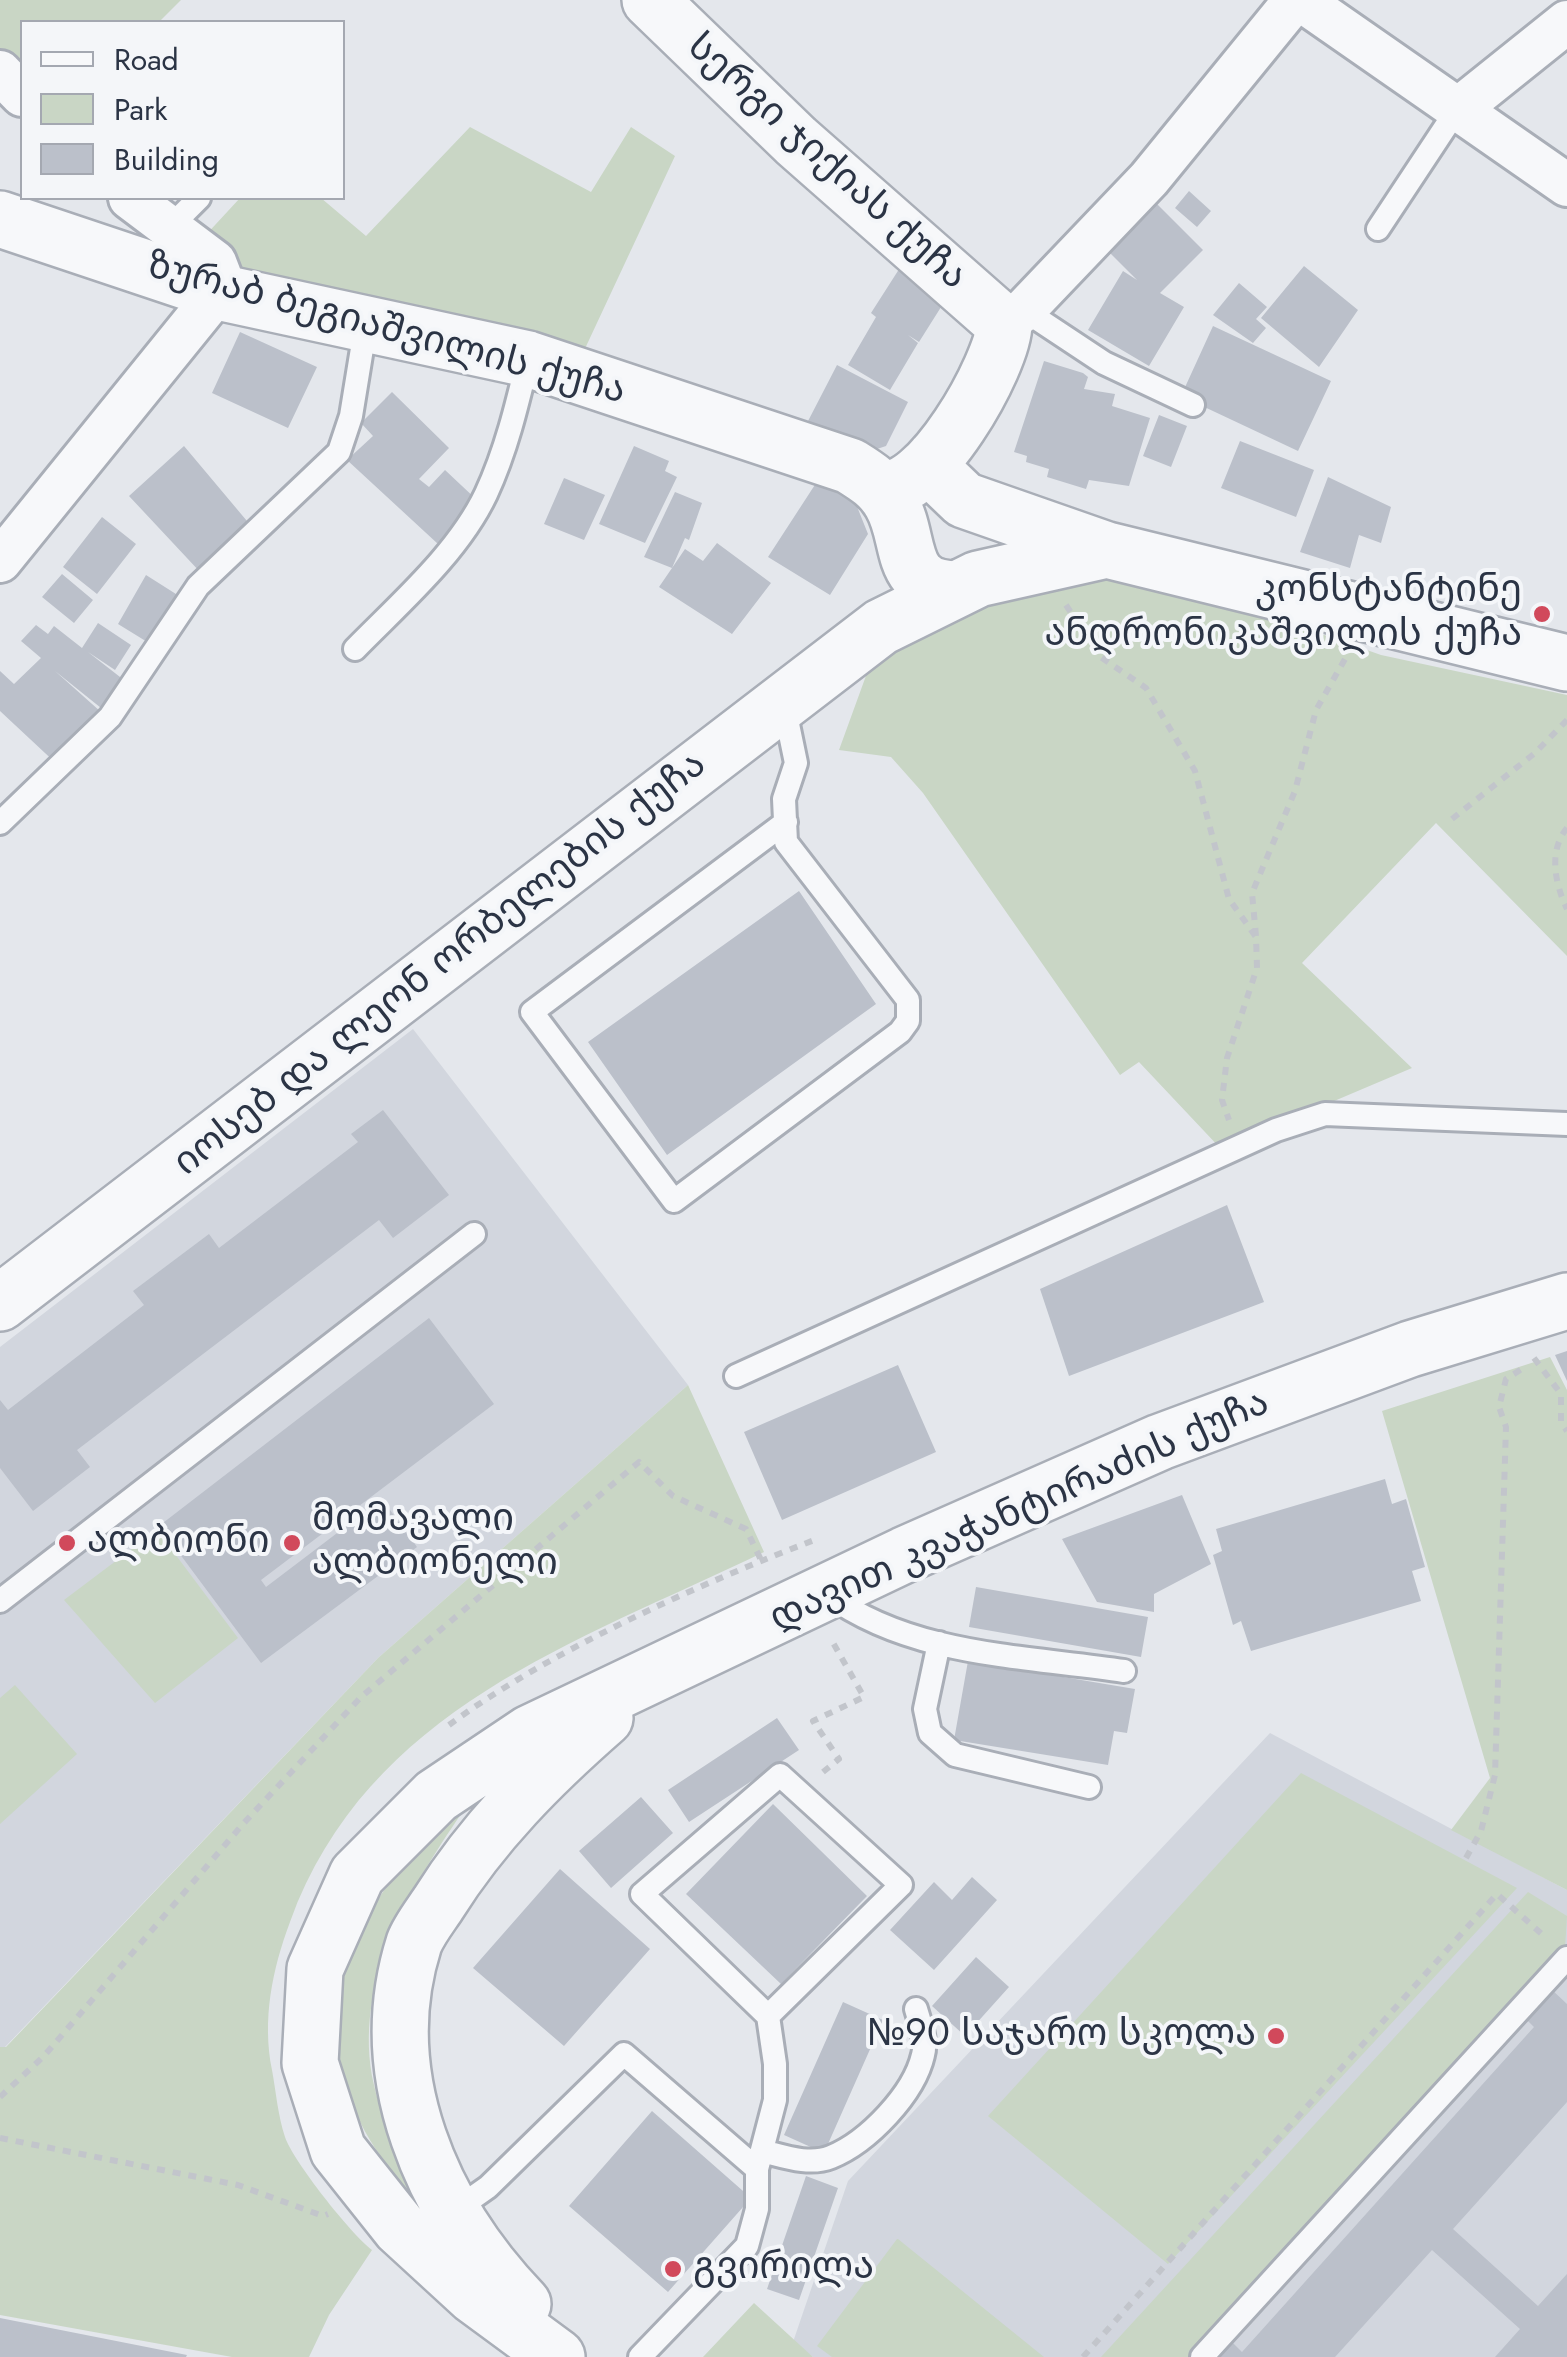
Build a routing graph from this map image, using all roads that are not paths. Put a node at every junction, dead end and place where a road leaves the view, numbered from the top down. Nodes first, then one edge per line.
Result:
1 (650, 0) edge
2 (1298, 0) edge
3 (1567, 22) edge
4 (0, 72) edge
5 (20, 93) edge
6 (1456, 111) junction
7 (1567, 185) edge
8 (138, 200) edge
9 (185, 212) edge
10 (0, 219) edge
11 (1378, 229) dead end
12 (218, 292) junction
13 (1014, 317) junction
14 (366, 324) junction
15 (528, 359) junction
16 (1193, 405) dead end
17 (957, 487) junction
18 (901, 527) junction
19 (1108, 550) junction
20 (0, 561) edge
21 (967, 584) junction
22 (881, 626) junction
23 (355, 650) dead end
24 (1567, 664) edge
25 (782, 702) junction
26 (0, 822) edge
27 (786, 822) junction
28 (1567, 1124) edge
29 (474, 1234) dead end
30 (1567, 1302) edge
31 (0, 1303) edge
32 (736, 1376) dead end
33 (0, 1600) edge
34 (836, 1601) junction
35 (940, 1644) junction
36 (1124, 1671) dead end
37 (649, 1678) junction
38 (1090, 1787) dead end
39 (1566, 1957) edge
40 (916, 2009) dead end
41 (768, 2016) junction
42 (759, 2160) junction
43 (451, 2213) junction
44 (558, 2357) edge
45 (573, 2357) edge
46 (640, 2357) edge
47 (1202, 2357) edge

1 - 13 street, სერგი ჯიქიას ქუჩა
2 - 6 street
2 - 13 street
3 - 6 street
4 - 5 street
6 - 7 street
6 - 11 lane
8 - 9 street
9 - 12 street
10 - 12 street, ზურაბ ბეგიაშვილის ქუჩა
12 - 14 street, ზურაბ ბეგიაშვილის ქუჩა
12 - 20 street
13 - 16 lane
13 - 17 street
14 - 15 street, ზურაბ ბეგიაშვილის ქუჩა
14 - 26 lane
15 - 18 street, ზურაბ ბეგიაშვილის ქუჩა
15 - 23 lane
17 - 18 street
17 - 19 street
17 - 21 street
18 - 21 street
18 - 22 street
19 - 21 street, იოსებ და ლეონ ორბელების ქუჩა
19 - 24 street
21 - 22 street, იოსებ და ლეონ ორბელების ქუჩა
22 - 25 street, იოსებ და ლეონ ორბელების ქუჩა
25 - 27 lane
25 - 31 street, იოსებ და ლეონ ორბელების ქუჩა
27 - 27 lane
28 - 32 lane
29 - 33 lane
30 - 34 street, დავით კვაჭანტირაძის ქუჩა
34 - 35 lane
34 - 37 street, დავით კვაჭანტირაძის ქუჩა
35 - 36 lane
35 - 38 lane
37 - 43 street, დავით კვაჭანტირაძის ქუჩა
37 - 44 street, დავით კვაჭანტირაძის ქუჩა
39 - 47 lane
40 - 42 lane
41 - 41 lane
41 - 42 lane
42 - 43 lane
42 - 46 lane
43 - 45 street, დავით კვაჭანტირაძის ქუჩა

